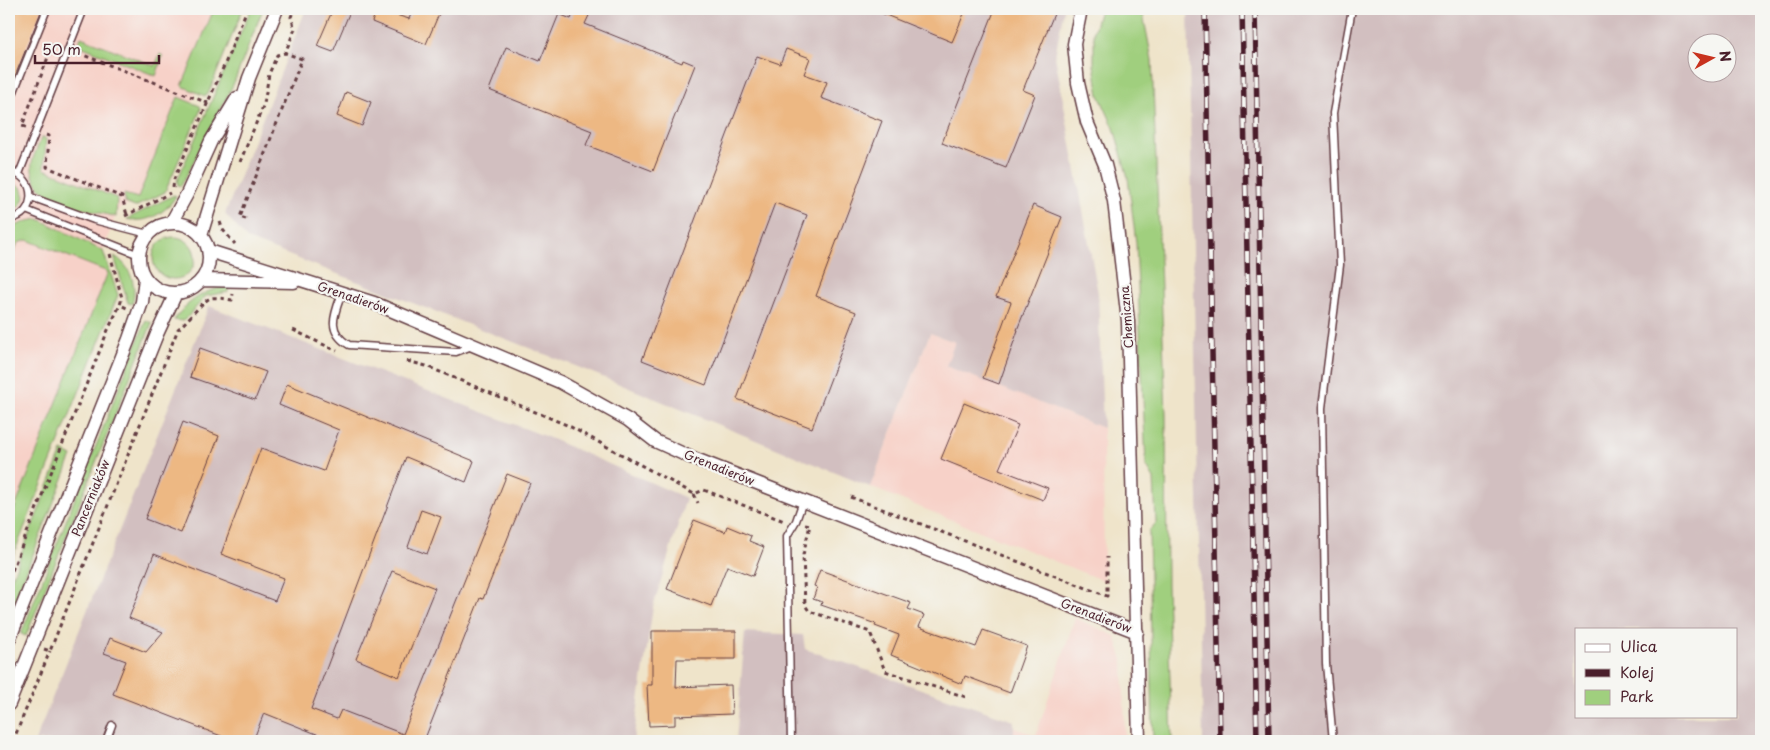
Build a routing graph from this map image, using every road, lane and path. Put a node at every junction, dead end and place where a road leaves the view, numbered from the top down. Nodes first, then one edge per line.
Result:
1 (47, 9) edge
2 (84, 9) edge
3 (247, 9) edge
4 (277, 9) edge
5 (294, 9) edge
6 (1081, 9) edge
7 (1352, 9) edge
8 (35, 38) junction
9 (53, 44) junction
10 (68, 50) junction
11 (285, 53) junction
12 (249, 78) junction
13 (208, 102) junction
14 (9, 104) edge
15 (36, 131) junction
16 (238, 166) dead end
17 (9, 172) edge
18 (19, 174) junction
19 (173, 188) junction
20 (188, 194) junction
21 (31, 197) junction
22 (26, 210) junction
23 (127, 215) junction
24 (9, 219) edge
25 (246, 219) dead end
26 (219, 220) dead end
27 (171, 223) junction
28 (120, 227) junction
29 (148, 234) junction
30 (201, 235) junction
31 (114, 244) junction
32 (209, 251) junction
33 (139, 255) junction
34 (239, 260) junction
35 (145, 278) junction
36 (202, 280) junction
37 (236, 280) junction
38 (311, 284) junction
39 (176, 293) junction
40 (342, 293) junction
41 (120, 305) junction
42 (138, 312) junction
43 (162, 322) junction
44 (293, 330) dead end
45 (472, 346) junction
46 (342, 353) dead end
47 (401, 360) dead end
48 (694, 494) junction
49 (851, 497) dead end
50 (803, 501) junction
51 (698, 503) dead end
52 (796, 521) junction
53 (1107, 557) dead end
54 (9, 578) edge
55 (1137, 632) junction
56 (9, 640) edge
57 (50, 651) dead end
58 (966, 697) dead end
59 (9, 704) edge
60 (112, 725) dead end
61 (13, 741) edge
62 (106, 741) edge
63 (791, 741) edge
64 (1139, 741) edge
65 (1333, 741) edge

1 - 8 lane
2 - 10 lane
3 - 13 path
4 - 12 street
5 - 11 path
6 - 55 street, Chemiczna
7 - 65 lane
8 - 9 path
8 - 14 lane
9 - 10 path
9 - 15 path
10 - 13 path
10 - 15 lane
11 - 16 path
11 - 25 path
12 - 20 street
12 - 30 street
13 - 19 path
15 - 18 lane
15 - 23 path
17 - 18 lane
18 - 21 lane
19 - 20 path
19 - 23 path
20 - 27 street
21 - 22 lane
21 - 28 lane
22 - 24 lane
22 - 31 lane
23 - 28 path
26 - 34 path
27 - 29 street
27 - 30 street
28 - 29 lane
29 - 33 street
30 - 32 street
31 - 33 lane
31 - 41 path
32 - 34 street
32 - 36 street
33 - 35 street
34 - 38 street
35 - 39 street
35 - 42 street, Pancerniaków
36 - 37 street
36 - 39 street
37 - 38 street
37 - 43 path
38 - 40 street, Grenadierów
39 - 43 street, Pancerniaków
40 - 45 street, Grenadierów
40 - 45 lane
41 - 42 path
41 - 54 path
42 - 56 street, Pancerniaków
43 - 59 street, Pancerniaków
44 - 46 path
45 - 50 street, Grenadierów
47 - 48 path
48 - 51 path
48 - 52 path
49 - 53 path
50 - 52 lane
50 - 55 street, Grenadierów
52 - 58 path
52 - 63 lane
55 - 64 street, Chemiczna
57 - 61 path
60 - 62 lane

